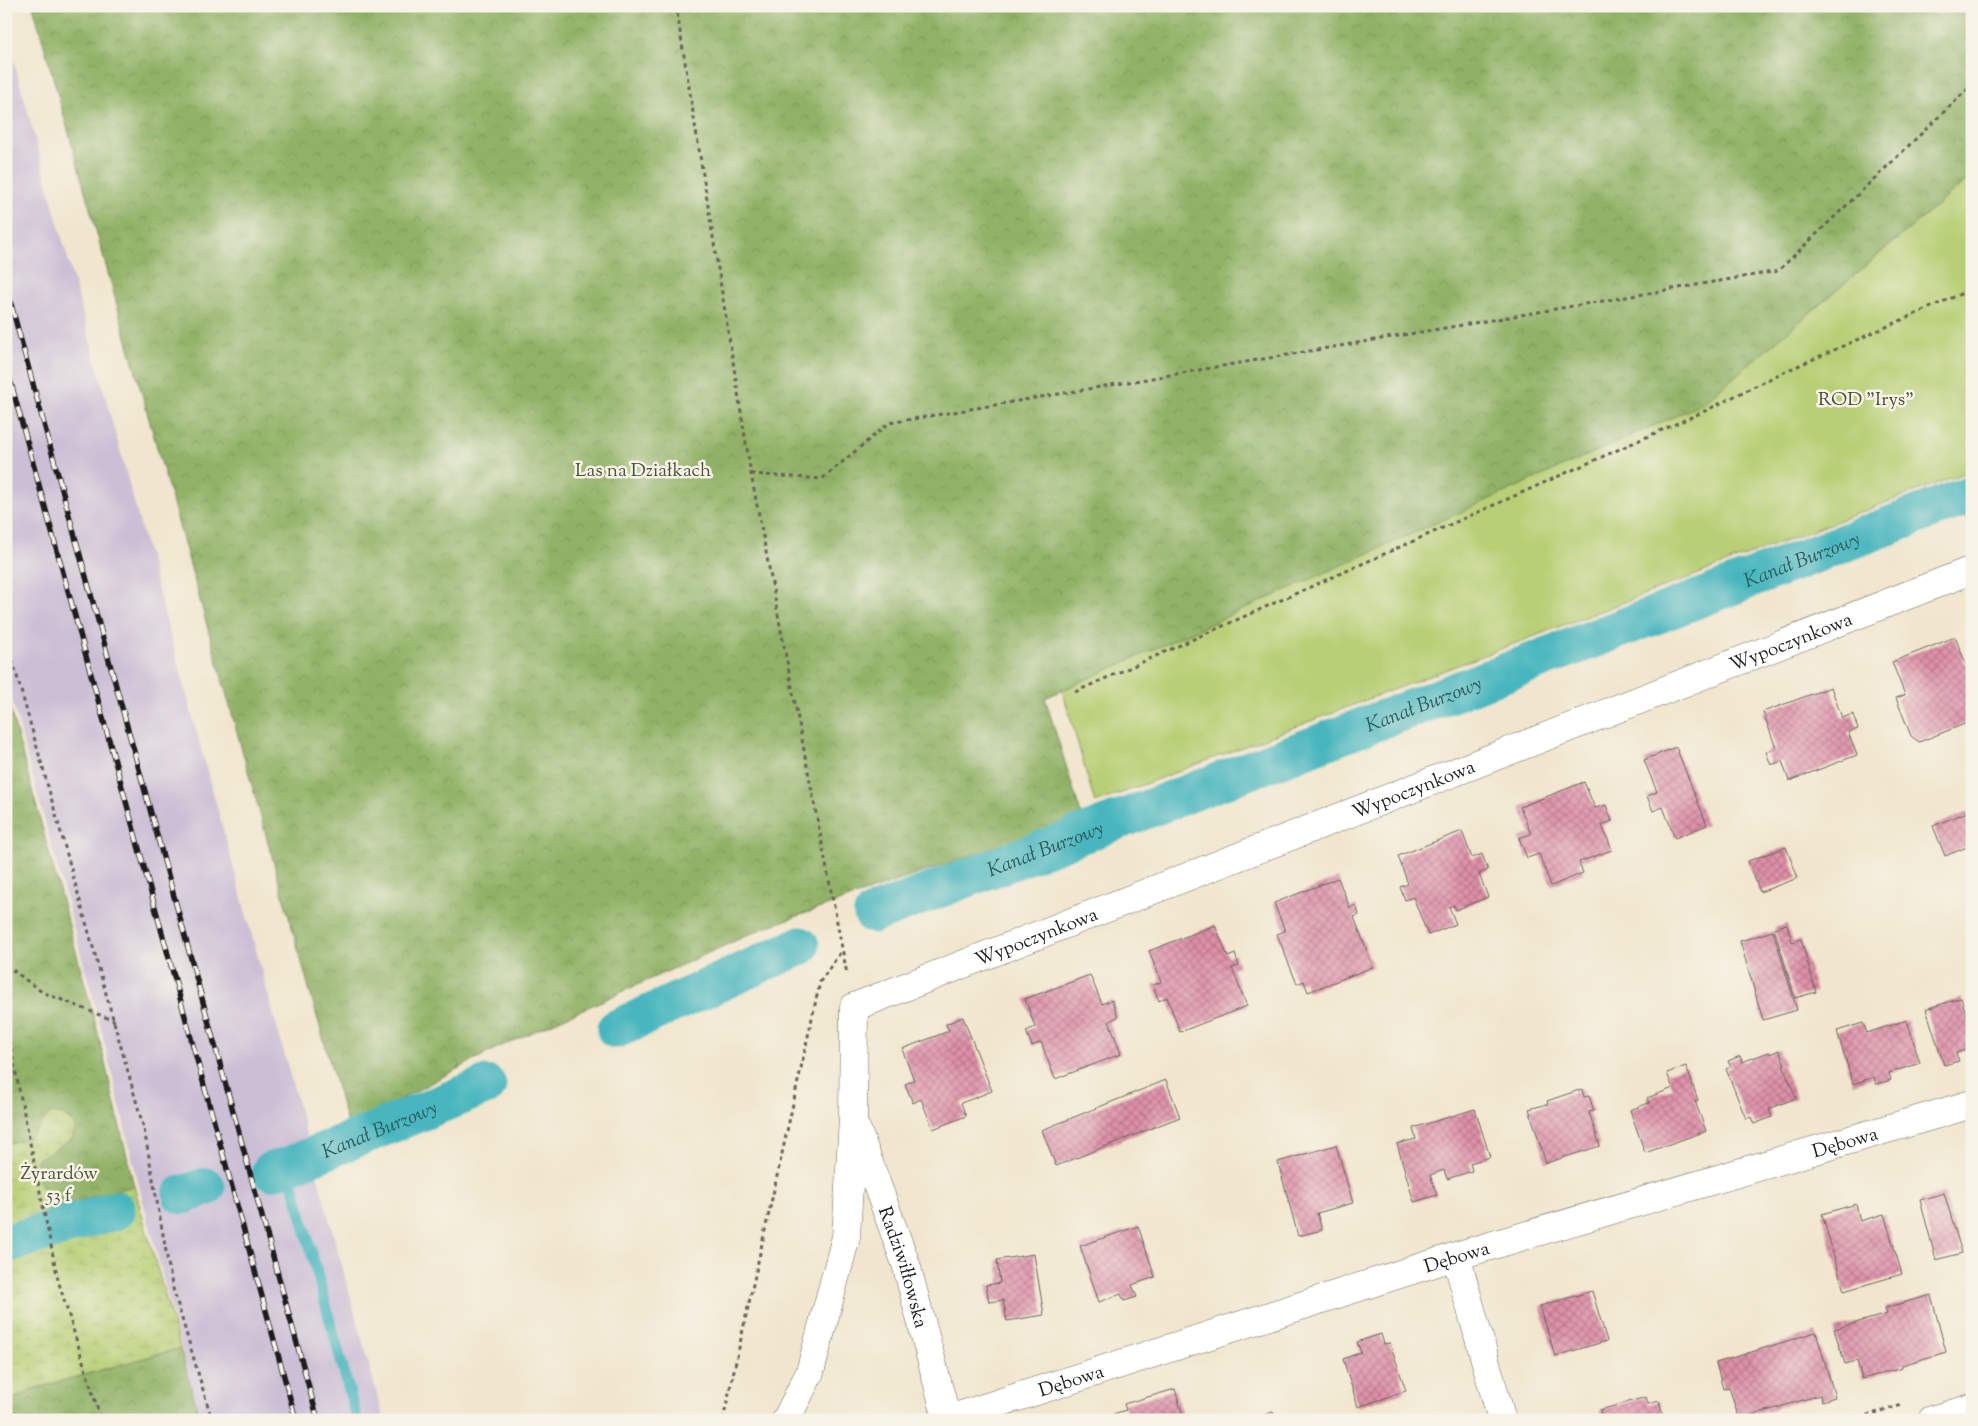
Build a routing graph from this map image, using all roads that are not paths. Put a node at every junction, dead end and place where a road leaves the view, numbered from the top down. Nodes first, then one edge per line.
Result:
1 (1972, 570) edge
2 (854, 1007) joint
3 (1972, 1104) edge
4 (853, 1118) junction
5 (1456, 1256) junction
6 (1972, 1408) edge
7 (946, 1419) edge
8 (786, 1420) edge
9 (1502, 1420) edge
10 (1932, 1420) edge

1 - 2 street, Wypoczynkowa
2 - 4 street, Radziwiłłowska
3 - 5 street, Dębowa
4 - 7 street, Radziwiłłowska
4 - 8 street, Radziwiłłowska
5 - 7 street, Dębowa
5 - 9 street
6 - 10 street

